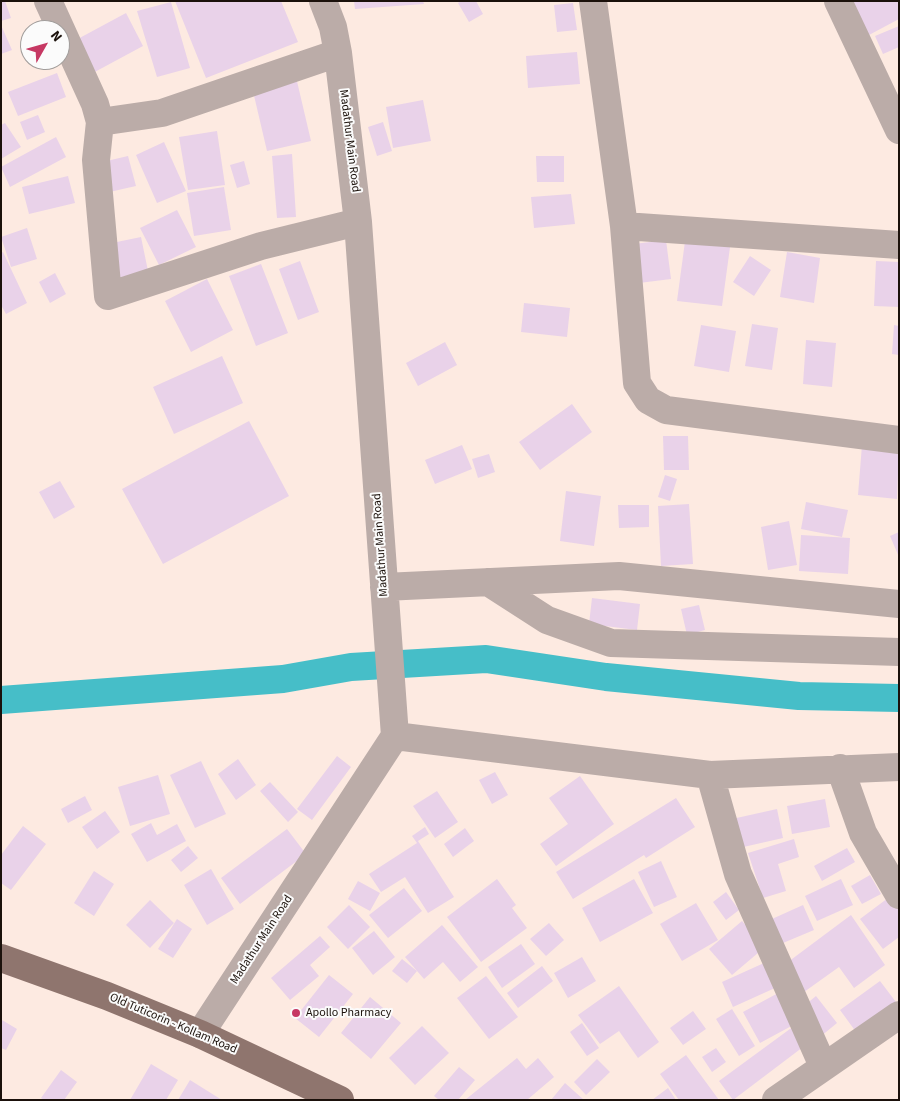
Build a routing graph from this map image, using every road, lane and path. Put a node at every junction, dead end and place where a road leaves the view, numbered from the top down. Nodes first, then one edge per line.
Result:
1 (48, 1) edge
2 (323, 1) edge
3 (592, 1) edge
4 (838, 1) edge
5 (338, 52) junction
6 (100, 122) junction
7 (899, 130) edge
8 (358, 222) junction
9 (624, 226) junction
10 (899, 245) edge
11 (899, 440) edge
12 (488, 582) junction
13 (384, 594) junction
14 (899, 604) edge
15 (899, 652) edge
16 (395, 736) junction
17 (899, 767) edge
18 (840, 768) junction
19 (710, 775) junction
20 (899, 895) edge
21 (1, 958) edge
22 (899, 1015) edge
23 (200, 1034) junction
24 (823, 1066) junction
25 (340, 1100) edge
26 (776, 1100) edge

1 - 6 street
2 - 5 street, Madathur Main Road
3 - 9 street
4 - 7 street
5 - 6 street
5 - 8 street, Madathur Main Road
6 - 8 street
8 - 13 street, Madathur Main Road
9 - 10 street
9 - 11 street
12 - 13 street
12 - 14 street
12 - 15 street
13 - 16 street, Madathur Main Road
16 - 19 street
16 - 23 street, Madathur Main Road
17 - 18 street
18 - 19 street
18 - 20 street
19 - 24 street
21 - 23 main road, Old Tuticorin - Kollam Road
22 - 24 street
23 - 25 main road, Old Tuticorin - Kollam Road
24 - 26 street

